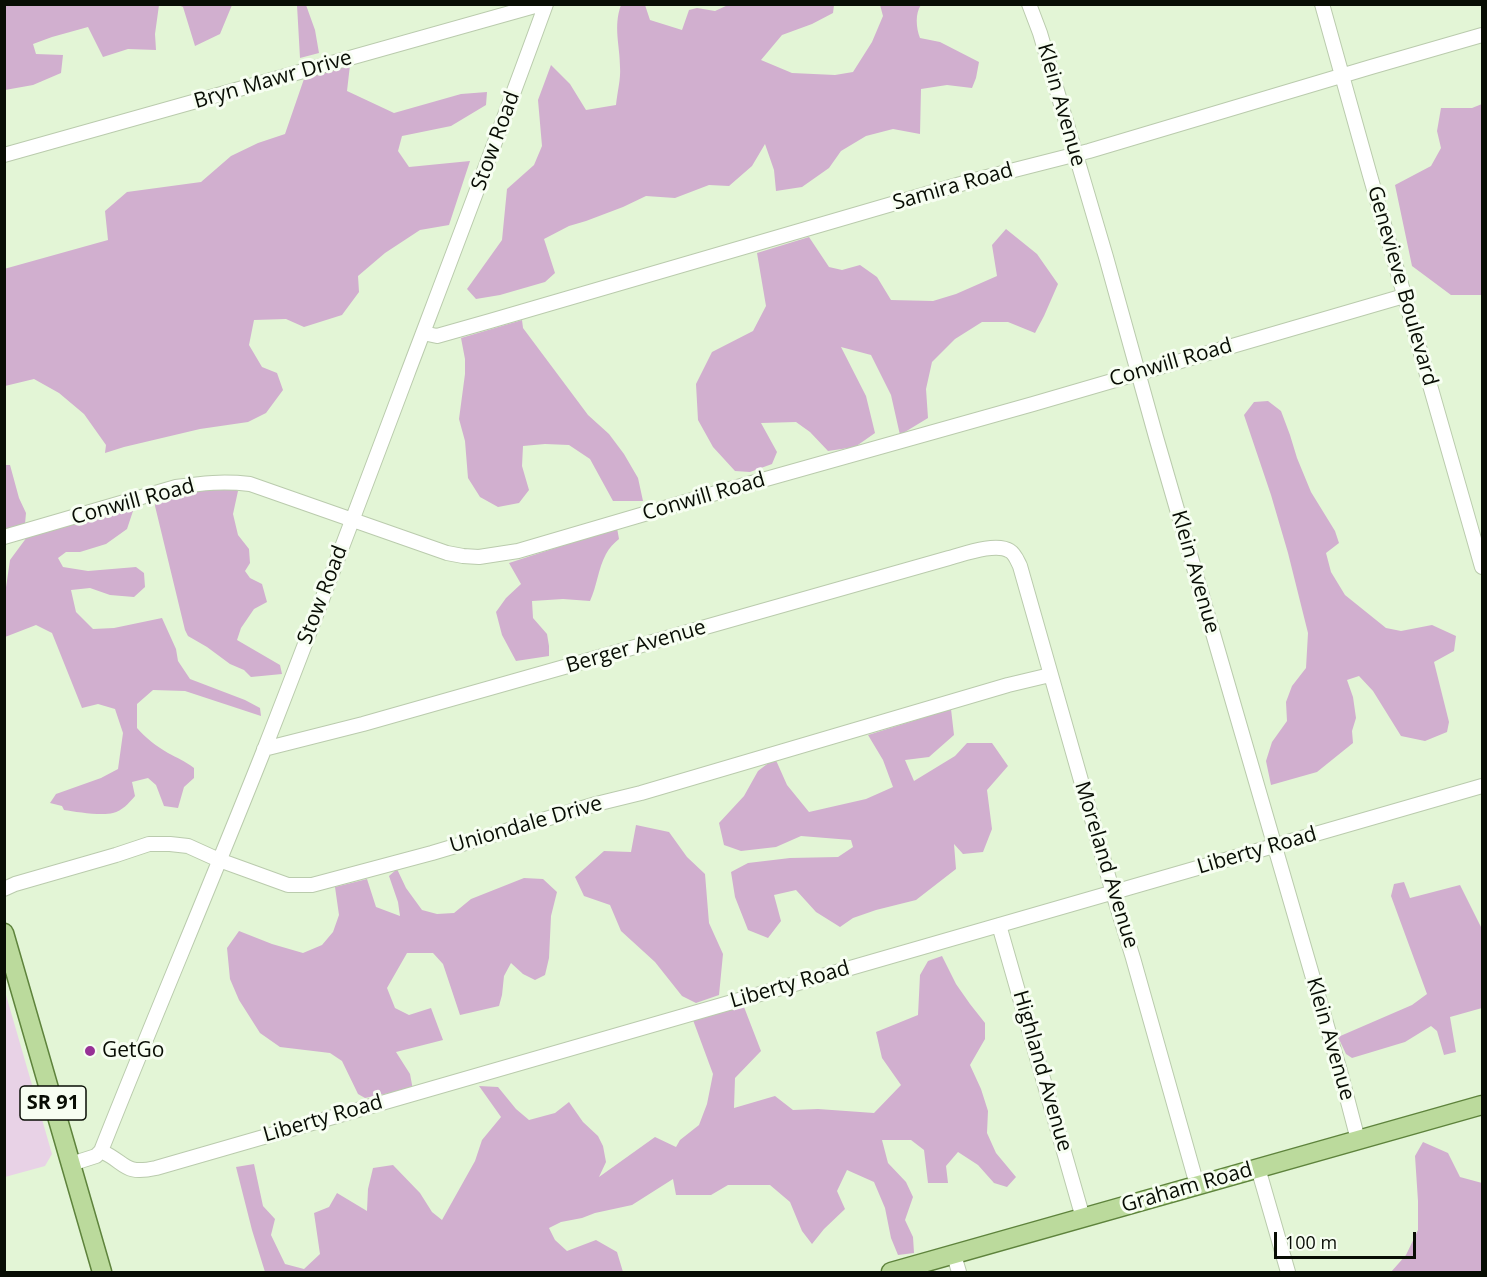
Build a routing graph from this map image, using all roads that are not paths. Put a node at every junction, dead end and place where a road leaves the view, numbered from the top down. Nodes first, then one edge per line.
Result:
1 (544, 4) edge
2 (1029, 4) edge
3 (1322, 4) edge
4 (1482, 35) edge
5 (1342, 76) junction
6 (1076, 154) junction
7 (4, 155) edge
8 (1404, 296) junction
9 (423, 333) junction
10 (1138, 373) junction
11 (353, 519) junction
12 (4, 537) edge
13 (1008, 550) joint
14 (1482, 567) edge
15 (1050, 675) junction
16 (264, 749) junction
17 (1482, 786) edge
18 (1275, 846) junction
19 (219, 860) junction
20 (4, 889) edge
21 (1113, 893) junction
22 (999, 925) junction
23 (4, 933) edge
24 (1482, 1105) edge
25 (1358, 1140) junction
26 (101, 1151) junction
27 (72, 1164) junction
28 (1258, 1168) junction
29 (1197, 1185) junction
30 (1083, 1218) junction
31 (956, 1264) edge
32 (102, 1272) edge
33 (891, 1272) edge
34 (1288, 1272) edge

1 - 7 street, Bryn Mawr Drive
1 - 9 street, Stow Road
2 - 6 street, Klein Avenue
3 - 5 street, Genevieve Boulevard
4 - 5 street, Samira Road
5 - 6 street, Samira Road
5 - 8 street, Genevieve Boulevard
6 - 9 street, Samira Road
6 - 10 street, Klein Avenue
8 - 10 street, Conwill Road
8 - 14 street, Genevieve Boulevard
9 - 11 street, Stow Road
10 - 11 street, Conwill Road
10 - 18 street, Klein Avenue
11 - 12 street, Conwill Road
11 - 16 street, Stow Road
13 - 15 street, Moreland Avenue
13 - 16 street, Berger Avenue
15 - 19 street, Uniondale Drive
15 - 21 street, Moreland Avenue
16 - 19 street, Stow Road
17 - 18 street, Liberty Road
18 - 21 street, Liberty Road
18 - 25 street, Klein Avenue
19 - 20 street, Uniondale Drive
19 - 26 street, Stow Road
21 - 22 street, Liberty Road
21 - 29 street, Moreland Avenue
22 - 26 street, Liberty Road
22 - 30 street, Highland Avenue
23 - 27 main road, SR 91
24 - 25 main road, Graham Road
25 - 28 main road, Graham Road
26 - 27 street
27 - 32 main road, SR 91
28 - 29 main road, Graham Road
28 - 34 street
29 - 30 main road, Graham Road
30 - 31 main road, Graham Road
31 - 33 main road, Graham Road

